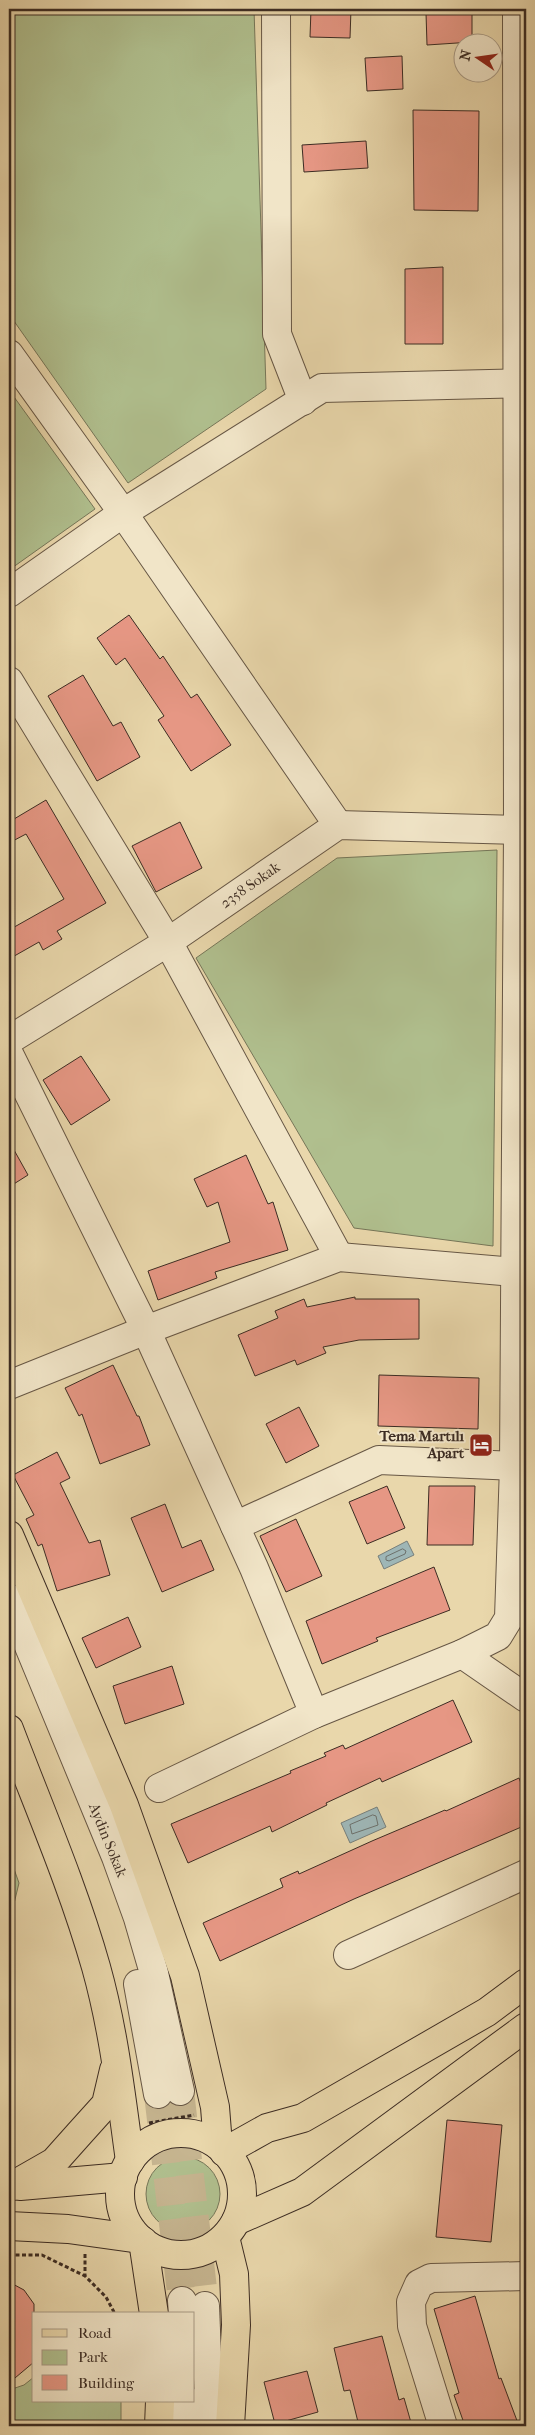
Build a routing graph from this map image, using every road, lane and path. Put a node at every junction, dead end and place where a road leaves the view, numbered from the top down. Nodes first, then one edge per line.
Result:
1 (276, 9) edge
2 (518, 9) edge
3 (9, 354) edge
4 (521, 383) edge
5 (303, 401) junction
6 (123, 513) junction
7 (9, 593) edge
8 (9, 681) edge
9 (338, 825) junction
10 (521, 846) edge
11 (168, 942) junction
12 (9, 1040) edge
13 (9, 1054) edge
14 (340, 1257) junction
15 (520, 1274) edge
16 (146, 1330) junction
17 (9, 1385) edge
18 (514, 1466) junction
19 (235, 1526) junction
20 (9, 1535) edge
21 (9, 1598) edge
22 (9, 1634) edge
23 (462, 1654) junction
24 (526, 1698) edge
25 (314, 1714) junction
26 (9, 1729) edge
27 (159, 1788) dead end
28 (526, 1874) edge
29 (348, 1955) dead end
30 (526, 1983) edge
31 (526, 2027) edge
32 (117, 2059) junction
33 (214, 2107) junction
34 (126, 2128) junction
35 (221, 2148) junction
36 (127, 2169) junction
37 (10, 2186) edge
38 (9, 2226) edge
39 (231, 2229) junction
40 (142, 2240) junction
41 (9, 2255) edge
42 (85, 2276) dead end
43 (526, 2276) edge
44 (154, 2312) edge
45 (195, 2337) edge
46 (160, 2402) edge
47 (187, 2402) edge
48 (158, 2426) edge
49 (185, 2426) edge
50 (210, 2426) edge
51 (230, 2426) edge
52 (442, 2426) edge

1 - 5 street
2 - 4 street
3 - 6 street
4 - 5 street
4 - 10 street
5 - 6 street
6 - 7 street
6 - 9 street
8 - 11 street
9 - 10 street
9 - 11 street, 2358 Sokak
10 - 15 street
11 - 12 street, 2358 Sokak
11 - 14 street
13 - 16 street
14 - 15 street
14 - 16 street
15 - 18 street
16 - 17 street
16 - 19 street
18 - 19 street
18 - 23 street
19 - 25 street
20 - 33 main road
21 - 22 street, Aydin Sokak
23 - 24 street
23 - 25 street
25 - 27 street
26 - 32 main road
28 - 29 street
30 - 35 main road
31 - 39 main road
32 - 34 main road
32 - 37 main road
33 - 34 path
33 - 35 main road
34 - 36 main road
35 - 36 main road
35 - 39 main road
36 - 37 main road
36 - 40 main road
38 - 40 main road
39 - 40 main road
39 - 51 main road
40 - 44 main road
41 - 42 path
43 - 52 street
45 - 50 street
46 - 48 main road
47 - 49 street

